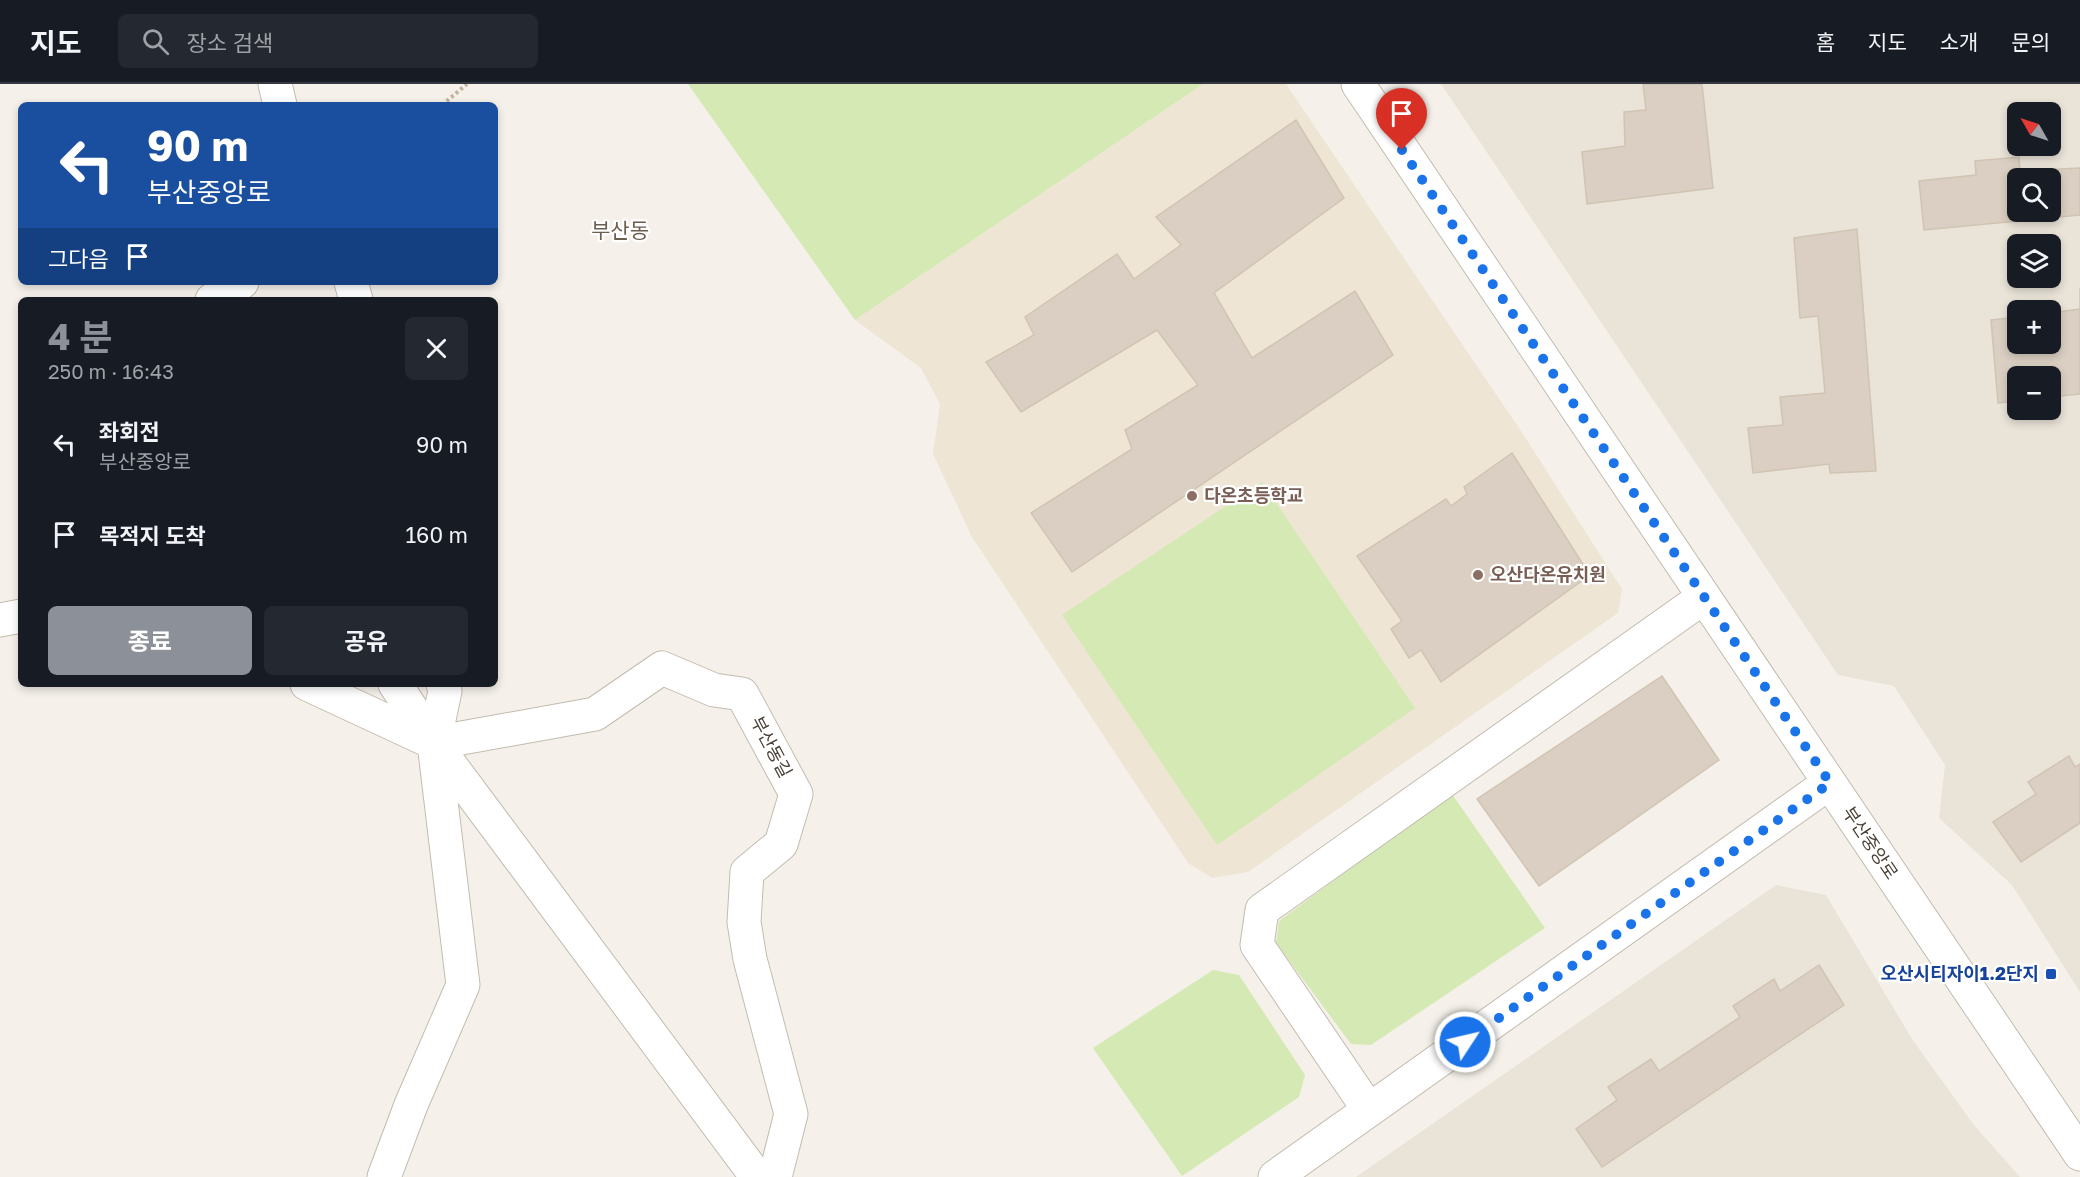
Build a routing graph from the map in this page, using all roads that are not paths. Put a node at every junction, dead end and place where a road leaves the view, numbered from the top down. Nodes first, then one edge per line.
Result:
1 (275, 84) edge
2 (1358, 84) edge
3 (279, 102) edge
4 (237, 285) edge
5 (217, 297) edge
6 (1704, 597) junction
7 (18, 617) edge
8 (0, 620) edge
9 (313, 687) edge
10 (397, 687) edge
11 (444, 687) edge
12 (434, 743) junction
13 (1830, 783) junction
14 (1369, 1110) junction
15 (2080, 1154) edge
16 (384, 1177) edge
17 (757, 1177) edge
18 (775, 1177) edge
19 (1275, 1177) edge

1 - 3 street
2 - 6 street, 부산중앙로
4 - 5 street
6 - 13 street, 부산중앙로
6 - 14 street
7 - 8 street
9 - 12 street
10 - 12 street
11 - 12 street
12 - 16 street
12 - 17 street
12 - 18 street, 부산동길
13 - 14 street
13 - 15 street, 부산중앙로
14 - 19 street

